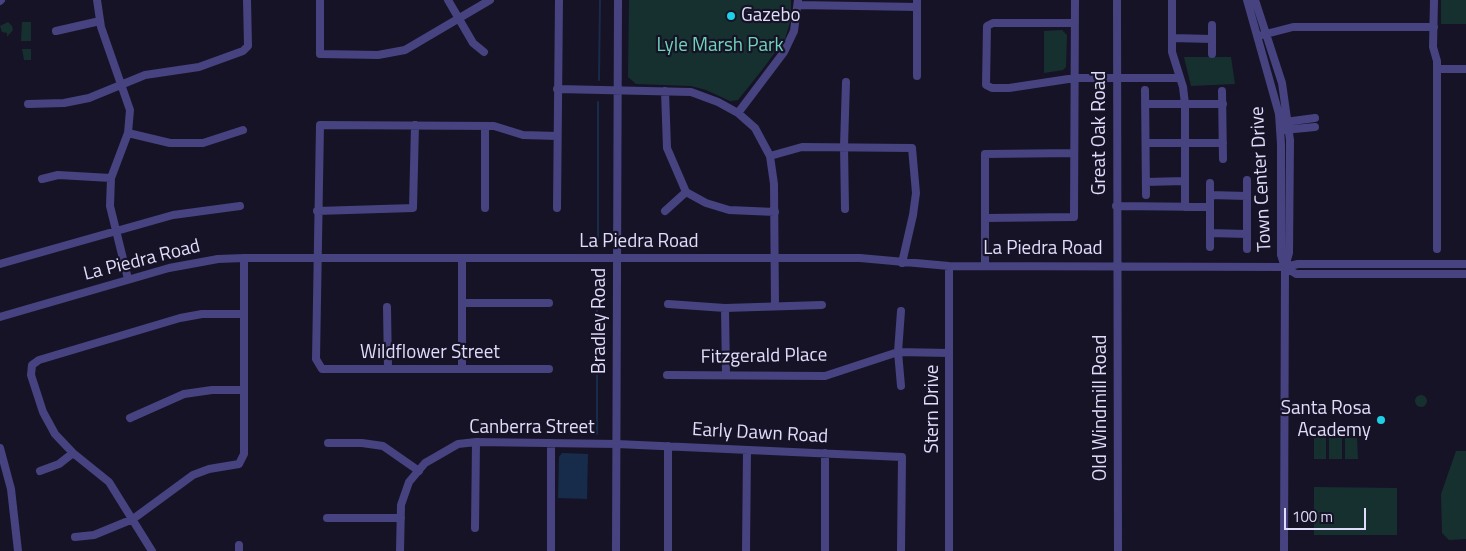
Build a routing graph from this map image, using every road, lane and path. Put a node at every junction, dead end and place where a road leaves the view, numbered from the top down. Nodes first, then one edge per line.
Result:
1 (97, 0) edge
2 (247, 0) edge
3 (320, 0) edge
4 (448, 0) edge
5 (490, 0) edge
6 (559, 0) edge
7 (618, 0) edge
8 (1075, 0) edge
9 (1117, 0) edge
10 (1172, 0) edge
11 (1247, 0) edge
12 (1255, 0) edge
13 (1434, 0) edge
14 (798, 2) edge
15 (917, 4) edge
16 (458, 18) junction
17 (100, 21) junction
18 (1075, 23) junction
19 (1212, 25) dead end
20 (1434, 27) junction
21 (56, 31) dead end
22 (1266, 34) junction
23 (1257, 36) junction
24 (1172, 38) junction
25 (1212, 39) junction
26 (484, 52) dead end
27 (1212, 54) dead end
28 (1437, 69) junction
29 (1466, 69) edge
30 (917, 76) dead end
31 (1075, 78) junction
32 (1116, 78) junction
33 (1180, 78) junction
34 (846, 82) dead end
35 (122, 84) junction
36 (557, 89) junction
37 (618, 90) junction
38 (1145, 90) dead end
39 (665, 91) junction
40 (1222, 91) dead end
41 (28, 104) dead end
42 (1145, 104) junction
43 (1185, 104) junction
44 (1222, 104) junction
45 (738, 113) junction
46 (1315, 118) dead end
47 (415, 125) junction
48 (1289, 125) junction
49 (485, 126) junction
50 (1280, 126) junction
51 (1315, 127) dead end
52 (243, 130) dead end
53 (128, 133) junction
54 (557, 136) junction
55 (1146, 143) junction
56 (1185, 143) junction
57 (1223, 143) junction
58 (844, 146) junction
59 (1074, 153) junction
60 (770, 156) junction
61 (1223, 159) dead end
62 (111, 178) junction
63 (42, 179) dead end
64 (1248, 180) dead end
65 (1146, 182) junction
66 (1184, 182) junction
67 (1210, 183) dead end
68 (686, 192) junction
69 (1146, 195) dead end
70 (1210, 195) junction
71 (1248, 196) junction
72 (240, 206) dead end
73 (1116, 206) junction
74 (1185, 206) junction
75 (1210, 207) junction
76 (485, 208) dead end
77 (556, 208) dead end
78 (845, 210) dead end
79 (317, 211) junction
80 (665, 211) dead end
81 (775, 212) junction
82 (986, 218) junction
83 (116, 230) junction
84 (1210, 233) junction
85 (1248, 234) junction
86 (1210, 248) dead end
87 (1248, 249) dead end
88 (1437, 249) dead end
89 (244, 258) junction
90 (316, 258) junction
91 (462, 258) junction
92 (616, 258) junction
93 (774, 258) junction
94 (902, 263) junction
95 (0, 264) edge
96 (1466, 264) edge
97 (985, 265) junction
98 (950, 266) junction
99 (1116, 266) junction
100 (1285, 267) junction
101 (1466, 274) edge
102 (128, 279) junction
103 (462, 303) junction
104 (549, 303) dead end
105 (668, 304) dead end
106 (822, 305) dead end
107 (775, 306) junction
108 (388, 307) dead end
109 (725, 308) junction
110 (901, 311) dead end
111 (244, 314) junction
112 (0, 316) edge
113 (898, 352) junction
114 (949, 353) junction
115 (388, 369) junction
116 (462, 369) junction
117 (549, 369) dead end
118 (667, 375) dead end
119 (726, 375) junction
120 (901, 386) dead end
121 (243, 390) junction
122 (130, 418) dead end
123 (476, 442) junction
124 (328, 443) dead end
125 (551, 443) junction
126 (617, 444) junction
127 (668, 446) junction
128 (0, 448) edge
129 (747, 450) junction
130 (73, 453) junction
131 (825, 453) junction
132 (40, 471) dead end
133 (419, 471) junction
134 (4, 472) edge
135 (327, 518) dead end
136 (400, 518) junction
137 (133, 519) junction
138 (475, 528) dead end
139 (75, 537) dead end
140 (18, 551) edge
141 (152, 551) edge
142 (400, 551) edge
143 (551, 551) edge
144 (616, 551) edge
145 (668, 551) edge
146 (746, 551) edge
147 (825, 551) edge
148 (902, 551) edge
149 (949, 551) edge
150 (1118, 551) edge
151 (1284, 551) edge

1 - 17 street
2 - 35 street
3 - 16 street
4 - 16 street
5 - 16 street
6 - 36 street
7 - 37 street, Bradley Road
8 - 18 street
9 - 32 street, Great Oak Road
10 - 24 street
11 - 23 street, Town Center Drive
12 - 22 street, Town Center Drive
13 - 20 street
14 - 15 street
14 - 45 street
15 - 30 street
16 - 26 street
17 - 21 street
17 - 35 street
18 - 31 street
18 - 31 street
19 - 25 street
20 - 22 street
20 - 28 street
22 - 23 street
22 - 48 street, Town Center Drive
23 - 50 street, Town Center Drive
24 - 25 street
24 - 33 street
25 - 27 street
28 - 29 street
28 - 88 street
31 - 32 street
31 - 59 street
32 - 33 street
32 - 73 street, Great Oak Road
33 - 43 street
34 - 58 street
35 - 41 street
35 - 53 street
36 - 37 street
36 - 54 street
37 - 39 street
37 - 92 street, Bradley Road
38 - 42 street
39 - 45 street
39 - 68 street
40 - 44 street
42 - 43 street
42 - 55 street
43 - 44 street
43 - 56 street
44 - 57 street
45 - 60 street
46 - 48 street
47 - 49 street
47 - 79 street
47 - 79 street
48 - 50 street
48 - 51 street
48 - 100 street, Town Center Drive
49 - 54 street
49 - 76 street
50 - 100 street, Town Center Drive
52 - 53 street
53 - 62 street
54 - 77 street
55 - 56 street
55 - 65 street
56 - 57 street
56 - 66 street
57 - 61 street
58 - 60 street
58 - 78 street
58 - 94 street
59 - 82 street
59 - 82 street
60 - 81 street
62 - 63 street
62 - 83 street
64 - 71 street
65 - 66 street
65 - 69 street
66 - 74 street
67 - 70 street
68 - 80 street
68 - 81 street
70 - 71 street
70 - 75 street
71 - 85 street
72 - 83 street
73 - 74 street
73 - 99 street, Great Oak Road
74 - 75 street
75 - 84 street
79 - 90 street
81 - 93 street
82 - 97 street
83 - 95 street
83 - 102 street
84 - 85 street
84 - 86 street
85 - 87 street
89 - 90 street, La Piedra Road
89 - 102 street, La Piedra Road
89 - 111 street
90 - 91 street, La Piedra Road
90 - 115 street, Wildflower Street
91 - 92 street, La Piedra Road
91 - 103 street
92 - 93 street, La Piedra Road
92 - 126 street, Bradley Road
93 - 94 street, La Piedra Road
93 - 107 street
94 - 98 street, La Piedra Road
96 - 100 street, La Piedra Road
97 - 98 street, La Piedra Road
97 - 99 street, La Piedra Road
98 - 114 street, Stern Drive
99 - 100 street, La Piedra Road
99 - 150 street, Old Windmill Road
100 - 101 street, La Piedra Road
100 - 151 street
102 - 112 street, La Piedra Road
103 - 104 street
103 - 116 street
105 - 109 street
106 - 107 street
107 - 109 street
108 - 115 street
109 - 119 street
110 - 113 street
111 - 121 street
111 - 130 street
113 - 114 street, Fitzgerald Place
113 - 119 street, Fitzgerald Place
113 - 120 street
114 - 149 street, Stern Drive
115 - 116 street, Wildflower Street
116 - 117 street, Wildflower Street
118 - 119 street, Fitzgerald Place
121 - 122 street
121 - 137 street
123 - 125 street, Canberra Street
123 - 133 street, Canberra Street
123 - 138 street
124 - 133 street
125 - 126 street, Canberra Street
125 - 143 street
126 - 127 street, Early Dawn Road
126 - 144 street, Bradley Road
127 - 129 street, Early Dawn Road
127 - 145 street
128 - 134 street
129 - 131 street, Early Dawn Road
129 - 146 street
130 - 132 street
130 - 137 street
131 - 147 street
131 - 148 street, Early Dawn Road
133 - 136 street, Canberra Street
134 - 140 street
135 - 136 street
136 - 142 street, Canberra Street
137 - 139 street
137 - 141 street

